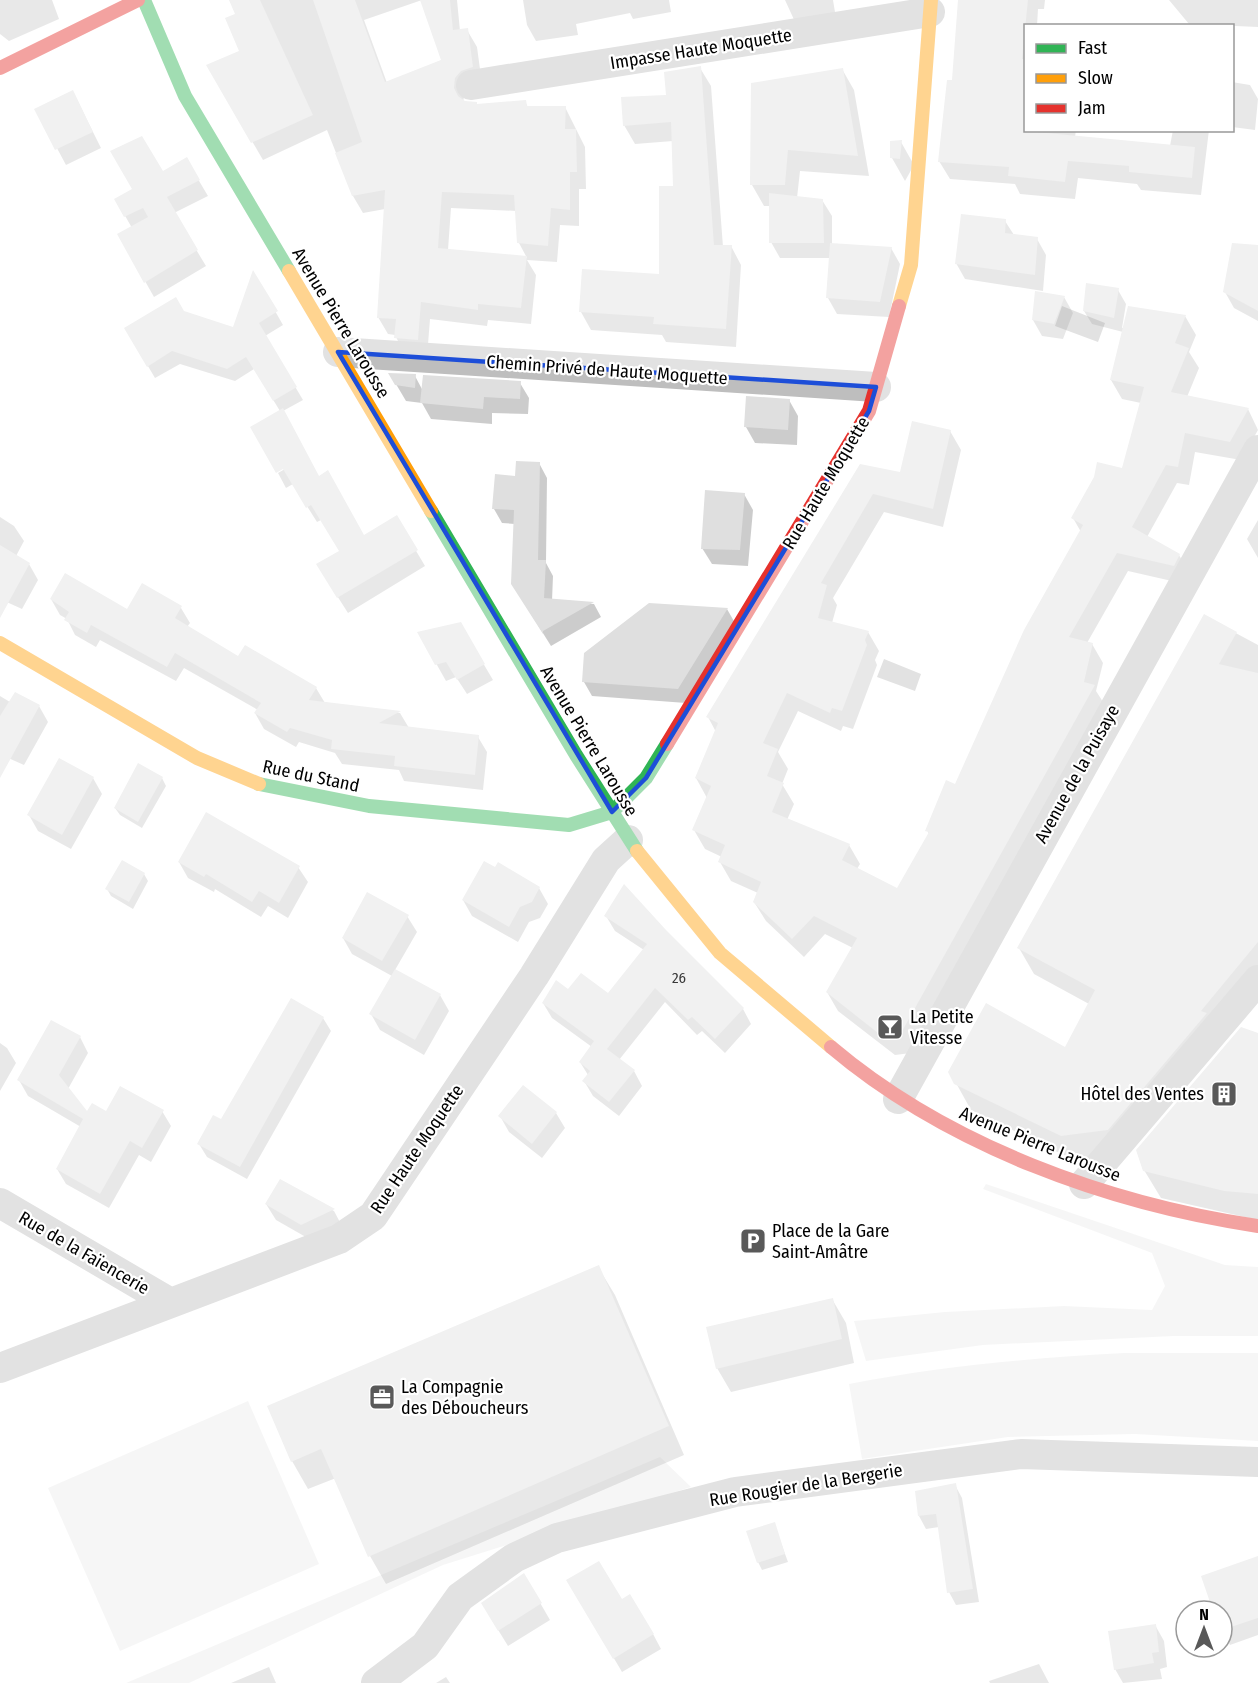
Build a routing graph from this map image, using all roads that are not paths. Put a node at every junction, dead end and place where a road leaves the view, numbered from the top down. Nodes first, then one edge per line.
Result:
1 (138, 0) edge
2 (144, 0) edge
3 (931, 6) edge
4 (0, 68) edge
5 (471, 85) dead end
6 (338, 352) junction
7 (876, 387) junction
8 (1258, 450) edge
9 (0, 643) edge
10 (612, 812) junction
11 (628, 840) junction
12 (1258, 980) edge
13 (898, 1099) junction
14 (1084, 1184) junction
15 (0, 1203) edge
16 (1258, 1226) edge
17 (169, 1302) junction
18 (0, 1368) edge
19 (1258, 1462) edge
20 (376, 1683) edge

1 - 4 main road
2 - 6 main road, Avenue Pierre Larousse
3 - 5 street, Impasse Haute Moquette
3 - 7 main road, Rue Haute Moquette
6 - 7 street, Chemin Privé de Haute Moquette
6 - 10 main road, Avenue Pierre Larousse
7 - 10 main road, Rue Haute Moquette
8 - 13 street, Avenue de la Puisaye
9 - 10 main road, Rue du Stand
10 - 11 main road, Avenue Pierre Larousse
11 - 13 main road, Avenue Pierre Larousse
11 - 17 street, Rue Haute Moquette
12 - 14 street
13 - 14 main road, Avenue Pierre Larousse
14 - 16 main road, Avenue Pierre Larousse
15 - 17 street, Rue de la Faïencerie
17 - 18 street, Rue Haute Moquette
19 - 20 street, Rue Rougier de la Bergerie

